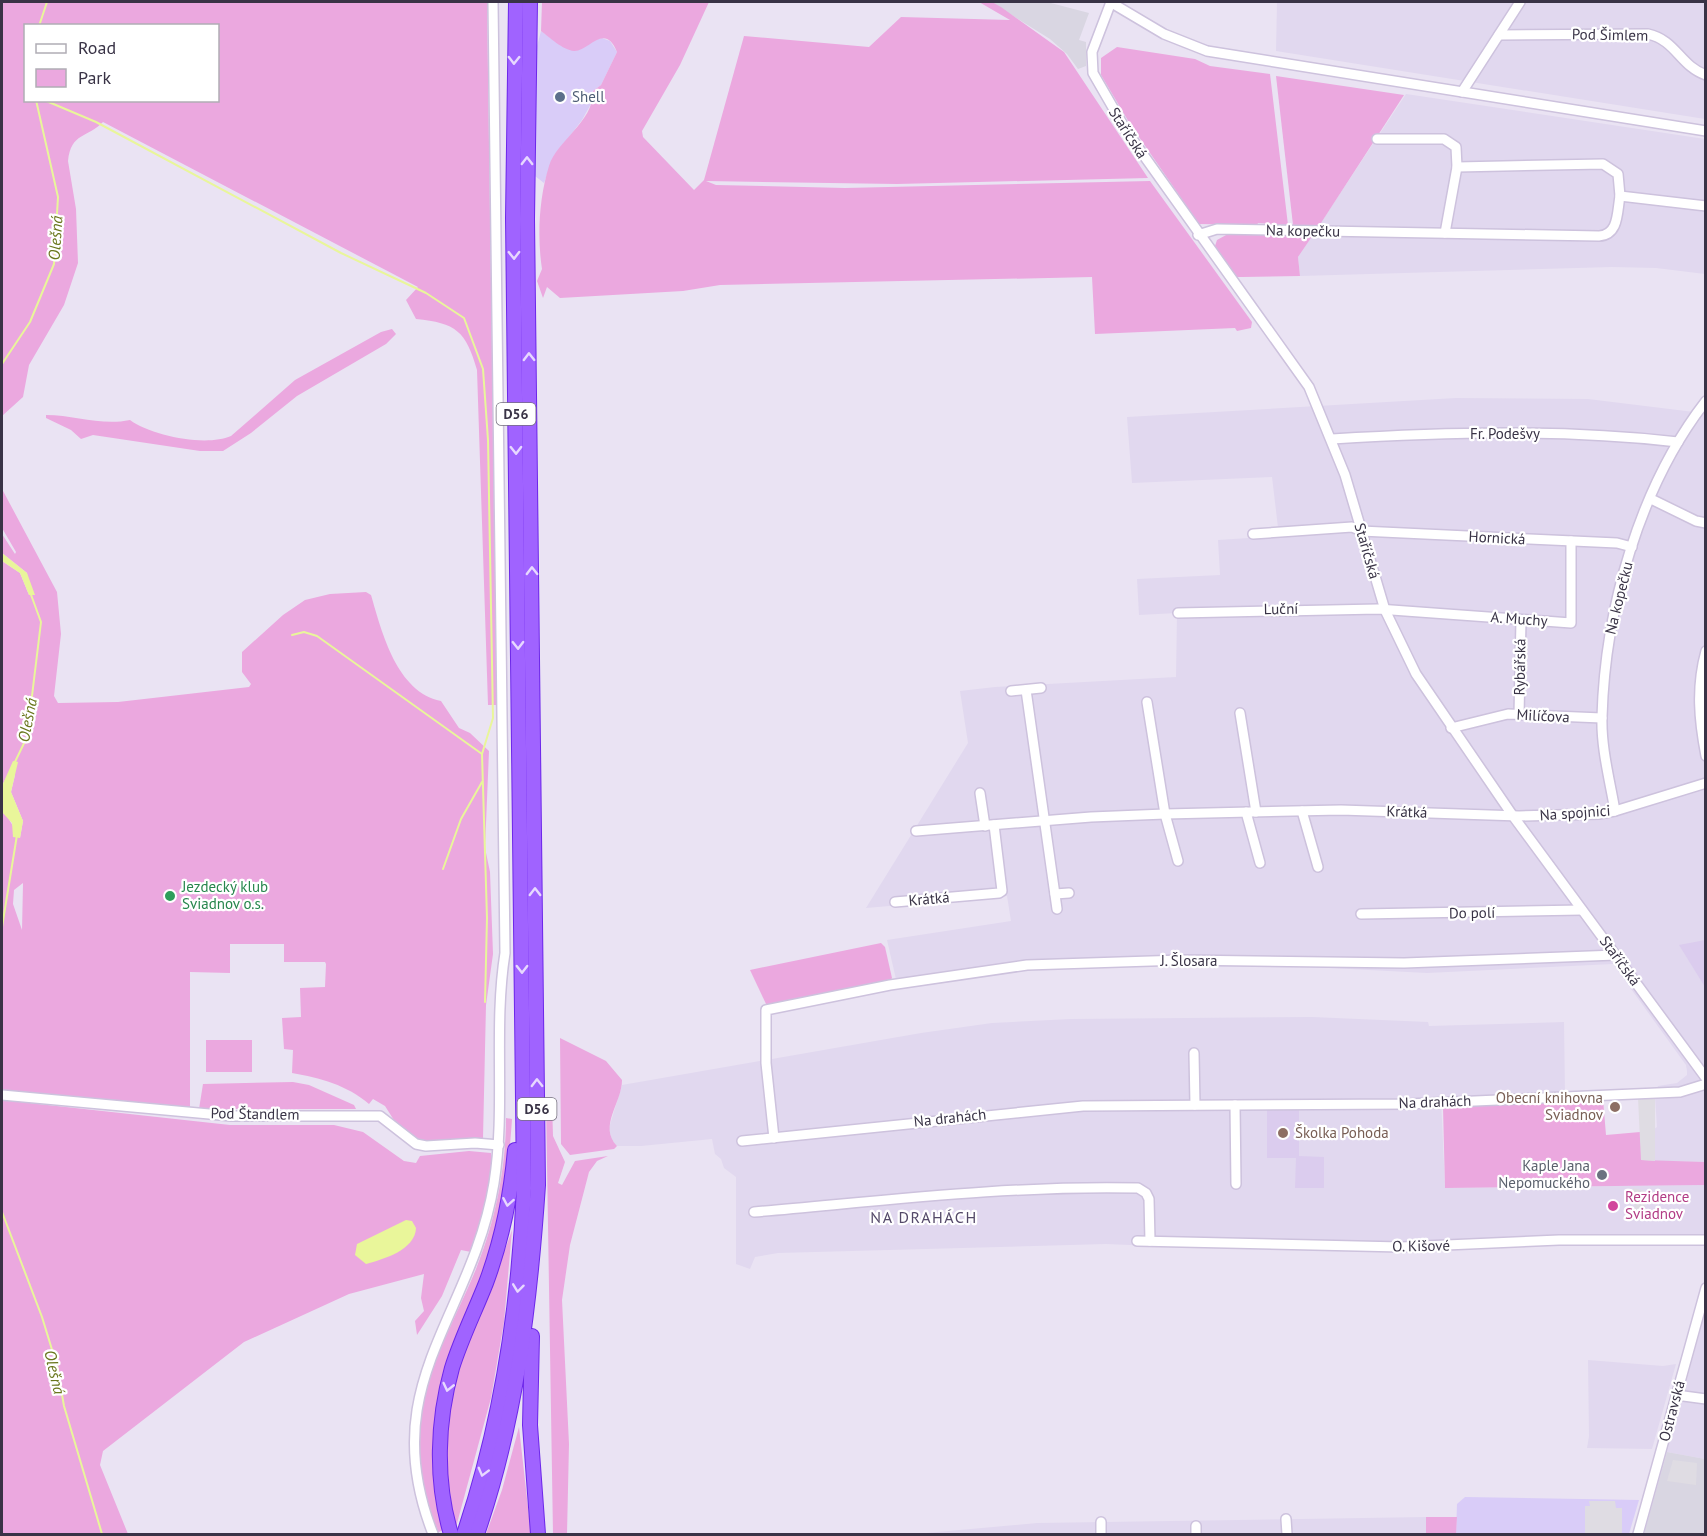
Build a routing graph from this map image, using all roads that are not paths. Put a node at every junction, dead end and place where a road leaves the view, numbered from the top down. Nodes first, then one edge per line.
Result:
1 (493, 2) edge
2 (516, 2) edge
3 (530, 2) edge
4 (1111, 2) edge
5 (1521, 2) edge
6 (1498, 35) junction
7 (1706, 75) edge
8 (1462, 92) junction
9 (1706, 131) edge
10 (1377, 139) dead end
11 (1457, 167) junction
12 (1620, 196) junction
13 (1706, 206) edge
14 (1444, 233) junction
15 (1198, 235) junction
16 (1706, 401) edge
17 (1332, 439) junction
18 (1678, 441) junction
19 (1651, 499) junction
20 (1706, 522) edge
21 (1361, 531) junction
22 (1252, 534) dead end
23 (1571, 541) junction
24 (1632, 547) junction
25 (1385, 610) junction
26 (1178, 613) dead end
27 (1521, 620) junction
28 (1706, 651) edge
29 (1041, 688) dead end
30 (1026, 690) junction
31 (1011, 691) dead end
32 (1147, 702) dead end
33 (1240, 713) dead end
34 (1519, 715) junction
35 (1602, 718) junction
36 (1451, 728) junction
37 (1706, 756) edge
38 (1706, 783) edge
39 (980, 793) dead end
40 (1302, 811) junction
41 (1615, 811) junction
42 (1246, 812) junction
43 (1256, 812) junction
44 (1165, 814) junction
45 (1513, 816) junction
46 (1044, 820) junction
47 (990, 825) junction
48 (916, 831) dead end
49 (1178, 861) dead end
50 (1260, 863) dead end
51 (1318, 867) dead end
52 (1070, 893) dead end
53 (1054, 894) junction
54 (895, 902) dead end
55 (1057, 909) dead end
56 (1582, 910) junction
57 (1361, 914) dead end
58 (1616, 955) junction
59 (1194, 1053) dead end
60 (522, 1061) junction
61 (1706, 1078) edge
62 (1706, 1084) edge
63 (2, 1095) edge
64 (1195, 1105) junction
65 (1235, 1105) junction
66 (774, 1138) junction
67 (742, 1141) dead end
68 (499, 1145) junction
69 (1236, 1184) dead end
70 (754, 1212) dead end
71 (1706, 1240) edge
72 (1137, 1241) dead end
73 (1150, 1241) junction
74 (533, 1268) junction
75 (1706, 1288) edge
76 (1676, 1395) junction
77 (1706, 1399) edge
78 (1286, 1520) dead end
79 (1101, 1522) dead end
80 (432, 1533) edge
81 (451, 1534) edge
82 (464, 1534) edge
83 (477, 1534) edge
84 (538, 1534) edge
85 (1101, 1534) edge
86 (1287, 1534) edge
87 (1638, 1534) edge

1 - 68 street
2 -> 60 highway, D56
74 -> 3 highway, D56
4 - 8 street
4 - 15 street, Staříčská
5 - 6 street
6 - 7 street, Pod Šimlem
6 - 8 street
8 - 9 street
10 - 11 street
11 - 12 street, Na kopečku
11 - 14 street
12 - 13 street
12 - 14 street, Na kopečku
14 - 15 street, Na kopečku
15 - 17 street, Staříčská
16 - 18 street, Na kopečku
17 - 18 street, Fr. Podešvy
17 - 21 street, Staříčská
18 - 19 street, Na kopečku
19 - 20 street
19 - 24 street, Na kopečku
21 - 22 street, Hornická
21 - 23 street, Hornická
21 - 25 street, Staříčská
23 - 24 street, Hornická
23 - 27 street, A. Muchy
24 - 35 street, Na kopečku
25 - 26 street, Luční
25 - 27 street, A. Muchy
25 - 36 street, Staříčská
27 - 34 street, Rybářská
28 - 37 street
29 - 30 street
30 - 31 street
30 - 46 street
32 - 44 street
33 - 43 street
34 - 35 street, Milíčova
34 - 36 street, Milíčova
35 - 41 street, Na kopečku
36 - 45 street, Staříčská
38 - 41 street, Na spojnici
39 - 47 street, Krátká
40 - 43 street, Krátká
40 - 45 street, Krátká
40 - 51 street
41 - 45 street, Na spojnici
42 - 43 street, Krátká
42 - 44 street, Krátká
42 - 50 street
44 - 46 street, Krátká
44 - 49 street
45 - 56 street, Staříčská
46 - 47 street, Krátká
46 - 53 street
47 - 48 street, Krátká
47 - 54 street, Krátká
52 - 53 street
53 - 55 street
56 - 57 street, Do polí
56 - 58 street, Staříčská
58 - 61 street, Staříčská
58 - 66 street, J. Šlosara
59 - 64 street
60 -> 81 highway
60 -> 82 highway, D56
62 - 65 street, Na drahách
63 - 68 street, Pod Štandlem
64 - 65 street, Na drahách
64 - 66 street, Na drahách
65 - 69 street
66 - 67 street, Na drahách
68 - 80 street
70 - 73 street
71 - 73 street, O. Kišové
72 - 73 street, O. Kišové
74 - 83 highway, D56
74 - 84 highway
75 - 76 street, Ostravská
76 - 77 street
76 - 87 street, Ostravská
78 - 86 street
79 - 85 street

